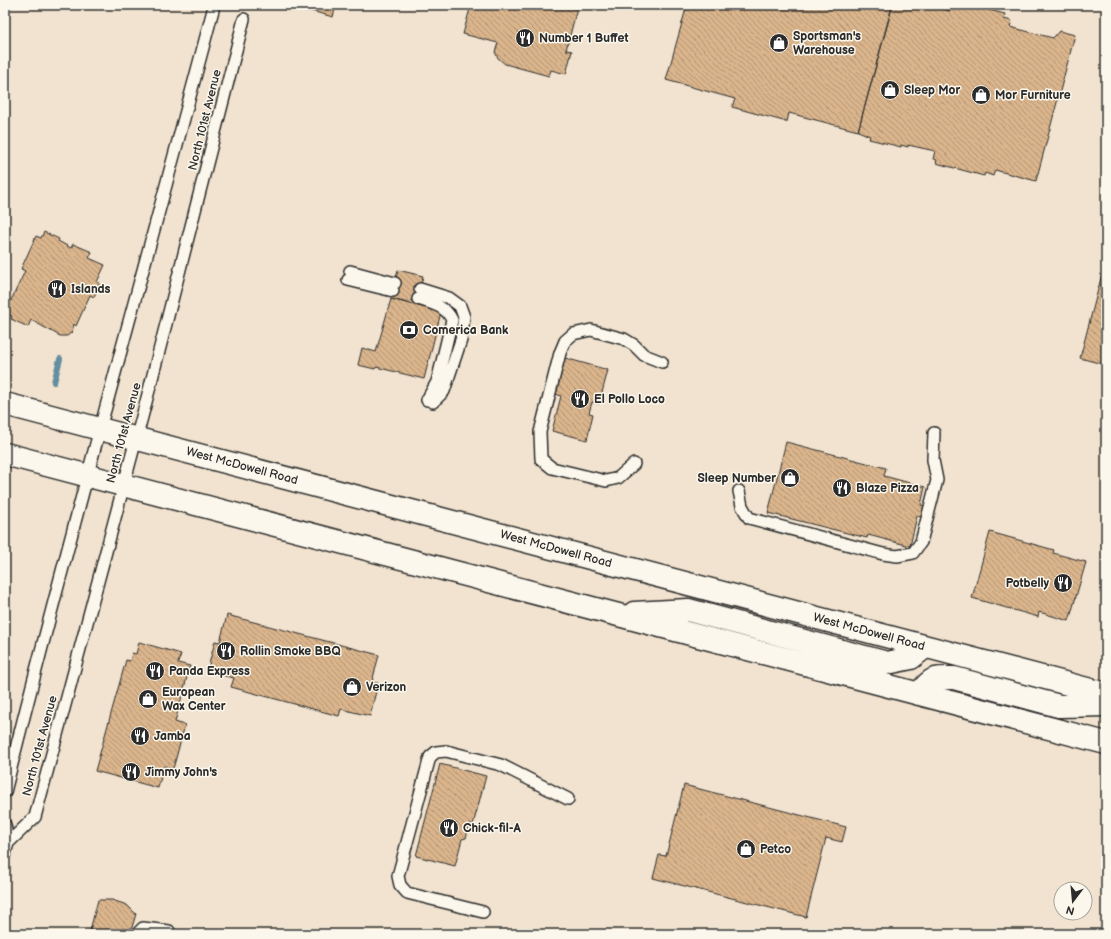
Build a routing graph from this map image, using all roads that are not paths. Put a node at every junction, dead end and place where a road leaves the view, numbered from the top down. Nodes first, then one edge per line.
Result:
1 (214, 10) dead end
2 (244, 19) dead end
3 (349, 276) dead end
4 (394, 287) dead end
5 (419, 294) dead end
6 (662, 362) dead end
7 (430, 401) dead end
8 (5, 404) edge
9 (101, 430) junction
10 (934, 433) dead end
11 (135, 439) junction
12 (5, 454) edge
13 (634, 464) dead end
14 (87, 476) junction
15 (123, 485) junction
16 (739, 491) dead end
17 (615, 614) junction
18 (925, 647) junction
19 (919, 694) junction
20 (1106, 694) edge
21 (1106, 705) edge
22 (1106, 743) edge
23 (5, 792) edge
24 (568, 799) dead end
25 (5, 825) edge
26 (6, 849) edge
27 (483, 912) dead end
28 (169, 931) dead end
29 (137, 934) edge

1 - 9 lane, North 101st Avenue
2 - 11 lane, North 101st Avenue
3 - 4 lane
5 - 7 lane
6 - 13 lane
8 - 9 main road, West McDowell Road
9 - 11 main road, West McDowell Road
9 - 14 lane, North 101st Avenue
10 - 16 lane
11 - 15 lane, North 101st Avenue
11 - 18 main road, West McDowell Road
12 - 14 main road
14 - 15 main road
14 - 23 lane, North 101st Avenue
15 - 17 main road
15 - 26 lane, North 101st Avenue
17 - 18 main road
17 - 19 main road
18 - 20 main road, West McDowell Road
19 - 21 main road
19 - 22 main road
24 - 27 lane
25 - 26 lane, North 101st Avenue
28 - 29 lane

